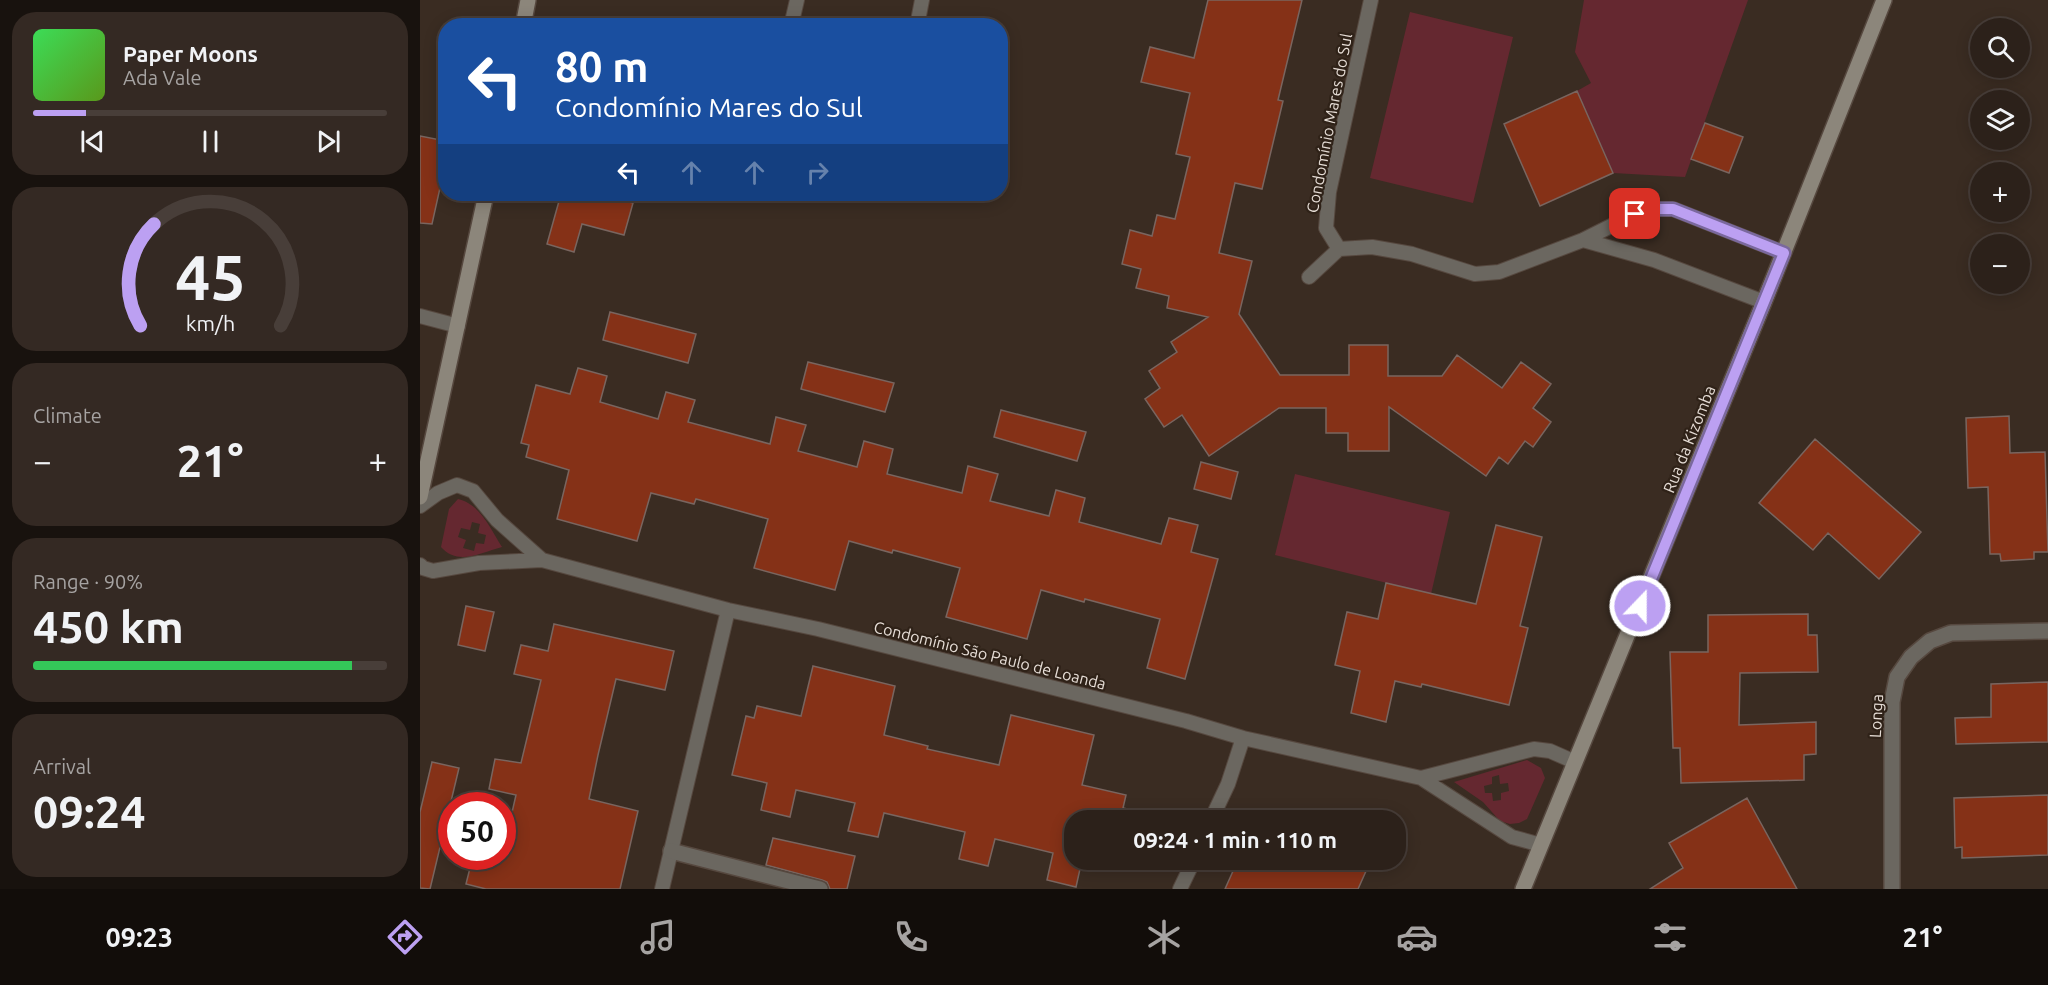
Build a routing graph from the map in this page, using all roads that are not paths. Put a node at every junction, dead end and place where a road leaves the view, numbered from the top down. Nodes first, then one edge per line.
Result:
1 (528, 0) edge
2 (797, 0) edge
3 (922, 0) edge
4 (1371, 0) edge
5 (1884, 0) edge
6 (525, 18) edge
7 (793, 18) edge
8 (919, 18) edge
9 (485, 201) edge
10 (1583, 240) junction
11 (1339, 249) junction
12 (1784, 253) junction
13 (1309, 277) dead end
14 (1764, 302) junction
15 (420, 316) edge
16 (458, 326) junction
17 (424, 462) edge
18 (420, 495) edge
19 (420, 507) edge
20 (542, 560) junction
21 (420, 565) edge
22 (728, 610) junction
23 (2048, 631) edge
24 (1243, 738) junction
25 (1575, 762) junction
26 (1421, 778) junction
27 (1216, 810) edge
28 (1541, 844) junction
29 (671, 850) junction
30 (1189, 870) edge
31 (662, 889) edge
32 (820, 889) edge
33 (1180, 889) edge
34 (1523, 889) edge
35 (1892, 889) edge

1 - 6 main road
2 - 7 lane
3 - 8 lane
4 - 11 lane, Condomínio Mares do Sul
5 - 12 main road, Rua da Kizomba
9 - 16 main road
10 - 11 lane
10 - 12 lane
10 - 14 lane
11 - 13 lane
12 - 14 main road, Rua da Kizomba
14 - 25 main road, Rua da Kizomba
15 - 16 lane
16 - 17 main road
17 - 18 main road
19 - 20 lane, Condomínio São Paulo de Loanda
20 - 21 lane, Condomínio São Paulo de Loanda
20 - 22 lane, Condomínio São Paulo de Loanda
22 - 24 lane, Condomínio São Paulo de Loanda
22 - 29 lane
23 - 35 street, Longa
24 - 26 lane, Condomínio São Paulo de Loanda
24 - 27 lane
25 - 26 lane, Condomínio São Paulo de Loanda
25 - 28 main road, Rua da Kizomba
26 - 28 lane, Condomínio São Paulo de Loanda
28 - 34 main road, Rua da Kizomba
29 - 31 lane
29 - 32 street
30 - 33 lane

